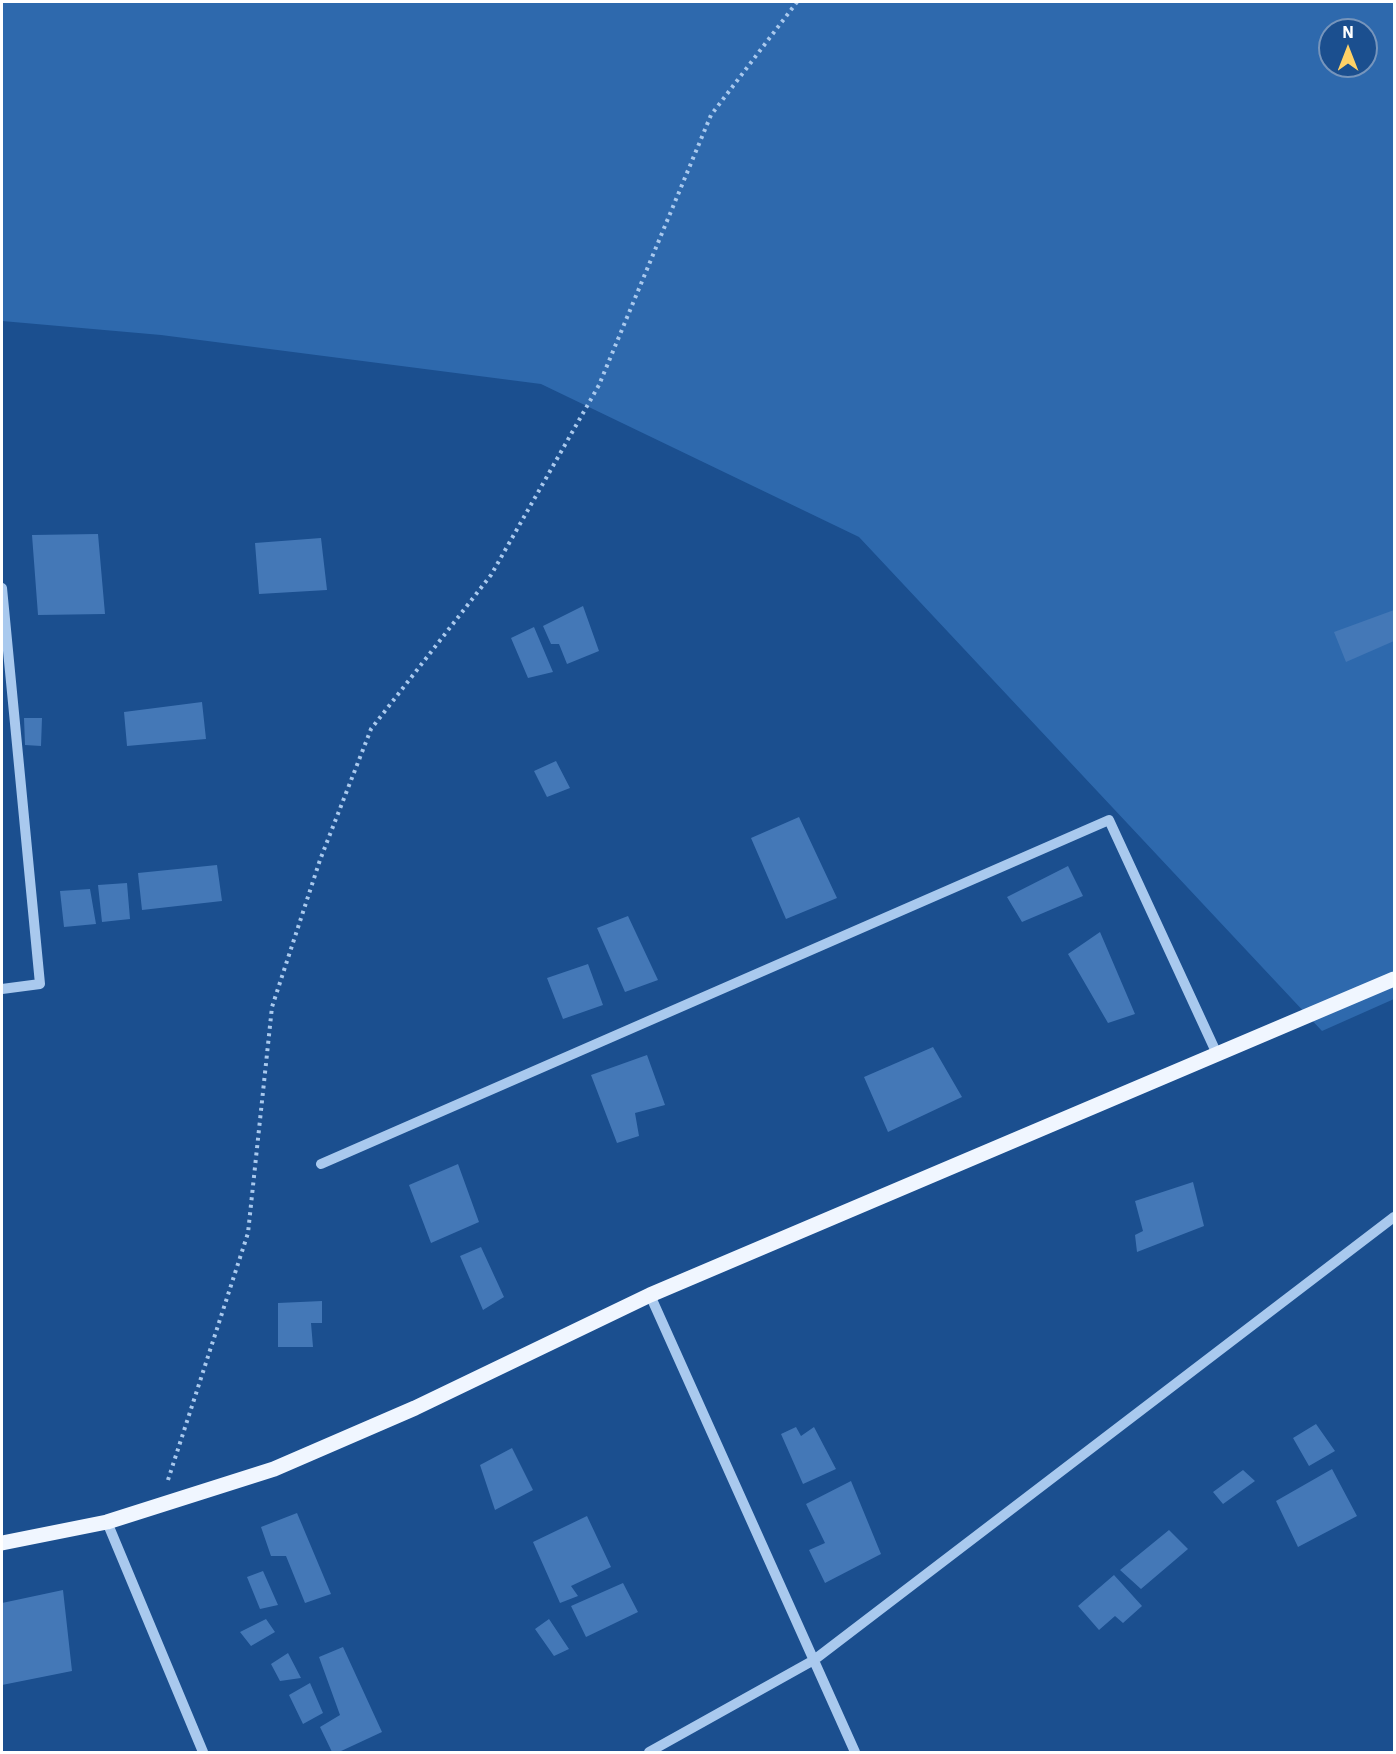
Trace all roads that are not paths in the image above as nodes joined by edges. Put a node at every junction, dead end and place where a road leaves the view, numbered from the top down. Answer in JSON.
{"nodes":[{"id":1,"x":2,"y":588,"type":"edge"},
{"id":2,"x":1395,"y":979,"type":"edge"},
{"id":3,"x":2,"y":989,"type":"edge"},
{"id":4,"x":1217,"y":1054,"type":"junction"},
{"id":5,"x":321,"y":1164,"type":"dead end"},
{"id":6,"x":1395,"y":1217,"type":"edge"},
{"id":7,"x":650,"y":1295,"type":"junction"},
{"id":8,"x":107,"y":1522,"type":"junction"},
{"id":9,"x":2,"y":1543,"type":"edge"},
{"id":10,"x":814,"y":1660,"type":"junction"},
{"id":11,"x":203,"y":1752,"type":"edge"},
{"id":12,"x":649,"y":1752,"type":"edge"},
{"id":13,"x":855,"y":1752,"type":"edge"}],
"edges":[{"from":1,"to":3,"type":"street"},
{"from":2,"to":4,"type":"main road"},
{"from":4,"to":5,"type":"street"},
{"from":4,"to":7,"type":"main road"},
{"from":6,"to":10,"type":"street"},
{"from":7,"to":8,"type":"main road"},
{"from":7,"to":10,"type":"street"},
{"from":8,"to":9,"type":"main road"},
{"from":8,"to":11,"type":"street"},
{"from":10,"to":12,"type":"street"},
{"from":10,"to":13,"type":"street"}]}
